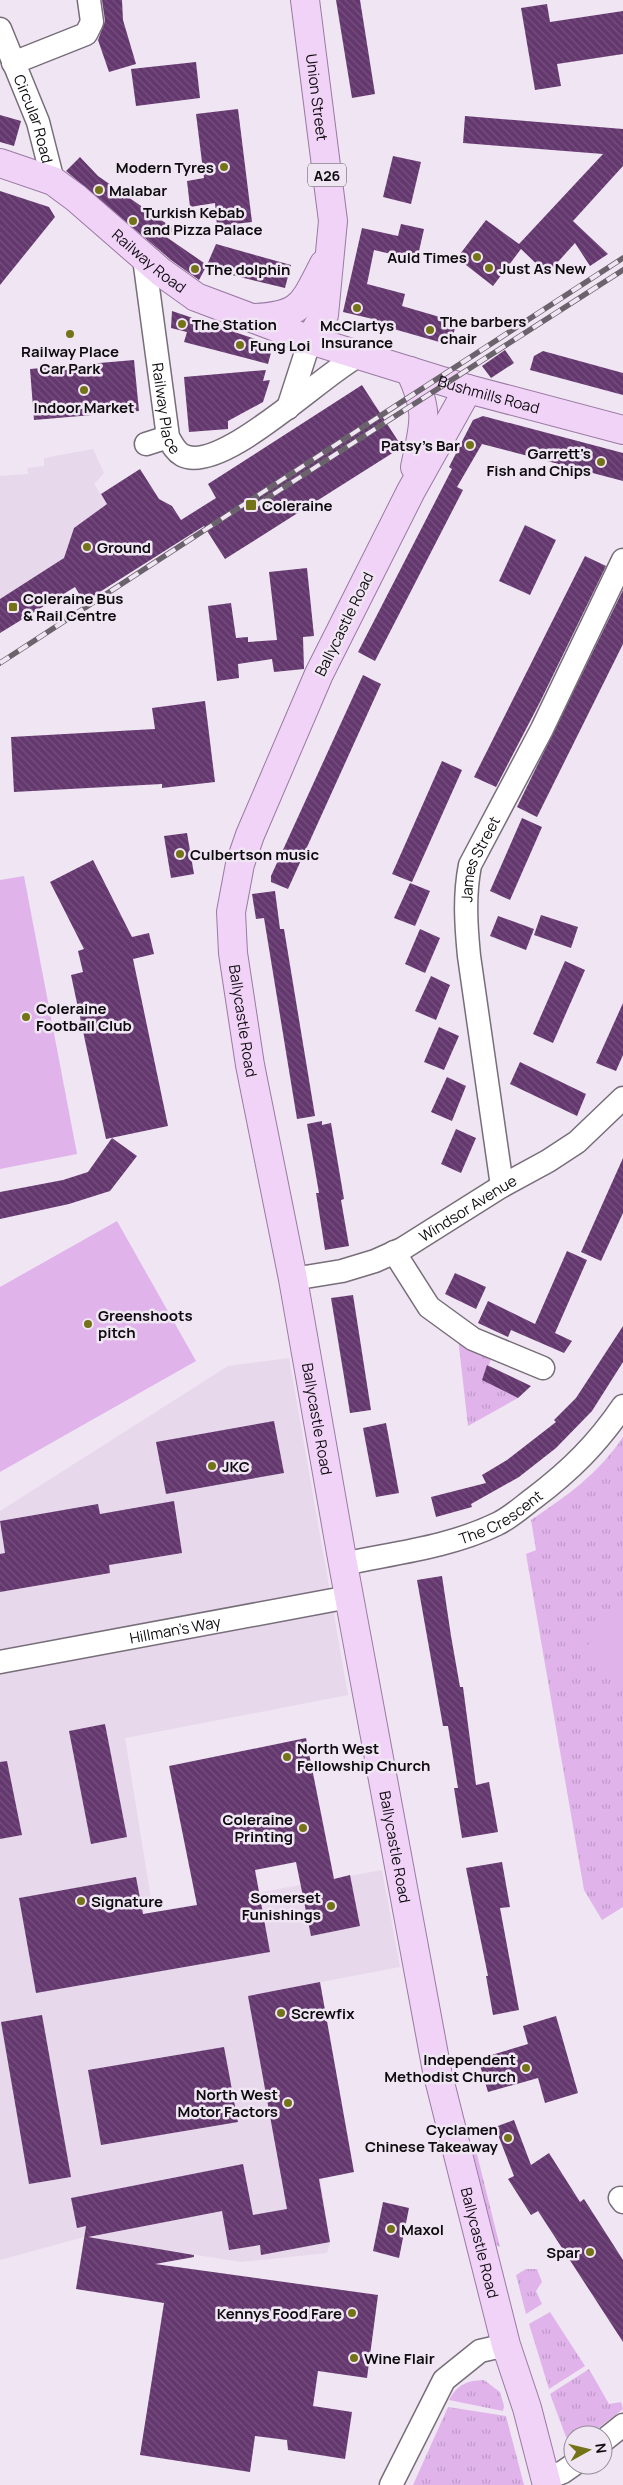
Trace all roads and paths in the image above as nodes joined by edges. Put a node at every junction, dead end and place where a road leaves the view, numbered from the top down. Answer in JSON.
{"nodes":[{"id":1,"x":89,"y":0,"type":"edge"},
{"id":2,"x":305,"y":0,"type":"edge"},
{"id":3,"x":0,"y":29,"type":"edge"},
{"id":4,"x":13,"y":63,"type":"junction"},
{"id":5,"x":0,"y":163,"type":"edge"},
{"id":6,"x":53,"y":181,"type":"junction"},
{"id":7,"x":332,"y":250,"type":"junction"},
{"id":8,"x":144,"y":258,"type":"junction"},
{"id":9,"x":324,"y":316,"type":"junction"},
{"id":10,"x":251,"y":318,"type":"junction"},
{"id":11,"x":310,"y":340,"type":"junction"},
{"id":12,"x":358,"y":354,"type":"junction"},
{"id":13,"x":410,"y":371,"type":"junction"},
{"id":14,"x":468,"y":389,"type":"junction"},
{"id":15,"x":288,"y":408,"type":"junction"},
{"id":16,"x":623,"y":430,"type":"edge"},
{"id":17,"x":168,"y":437,"type":"junction"},
{"id":18,"x":146,"y":444,"type":"dead end"},
{"id":19,"x":411,"y":491,"type":"junction"},
{"id":20,"x":623,"y":560,"type":"edge"},
{"id":21,"x":623,"y":1098,"type":"edge"},
{"id":22,"x":502,"y":1186,"type":"junction"},
{"id":23,"x":394,"y":1252,"type":"junction"},
{"id":24,"x":293,"y":1279,"type":"junction"},
{"id":25,"x":543,"y":1368,"type":"dead end"},
{"id":26,"x":623,"y":1406,"type":"edge"},
{"id":27,"x":343,"y":1564,"type":"junction"},
{"id":28,"x":349,"y":1597,"type":"junction"},
{"id":29,"x":0,"y":1662,"type":"edge"},
{"id":30,"x":506,"y":2345,"type":"junction"},
{"id":31,"x":623,"y":2425,"type":"edge"},
{"id":32,"x":613,"y":2433,"type":"edge"},
{"id":33,"x":563,"y":2472,"type":"edge"},
{"id":34,"x":546,"y":2482,"type":"edge"},
{"id":35,"x":392,"y":2485,"type":"edge"}],
"edges":[{"from":1,"to":4,"type":"street"},
{"from":2,"to":7,"type":"main road","name":"Union Street","number":"A26"},
{"from":3,"to":4,"type":"street","name":"Circular Road"},
{"from":4,"to":6,"type":"street","name":"Circular Road"},
{"from":5,"to":6,"type":"main road","name":"Railway Road","number":"A26"},
{"from":6,"to":8,"type":"main road","name":"Railway Road","number":"A26"},
{"from":7,"to":9,"type":"main road","name":"Union Street","number":"A26"},
{"from":7,"to":10,"type":"main road","number":"A26"},
{"from":8,"to":10,"type":"main road","name":"Railway Road","number":"A26"},
{"from":8,"to":17,"type":"street","name":"Railway Place"},
{"from":9,"to":11,"type":"main road","name":"Union Street","number":"A26"},
{"from":9,"to":12,"type":"main road","name":"Bushmills Road"},
{"from":10,"to":11,"type":"main road","name":"Railway Road","number":"A26"},
{"from":11,"to":12,"type":"main road","name":"Bushmills Road"},
{"from":11,"to":15,"type":"street"},
{"from":12,"to":13,"type":"main road","name":"Bushmills Road"},
{"from":12,"to":15,"type":"street","name":"Railway Place"},
{"from":13,"to":14,"type":"main road","name":"Bushmills Road"},
{"from":13,"to":19,"type":"main road"},
{"from":14,"to":16,"type":"main road","name":"Bushmills Road"},
{"from":14,"to":19,"type":"main road","name":"Ballycastle Road"},
{"from":15,"to":17,"type":"street","name":"Railway Place"},
{"from":17,"to":18,"type":"street"},
{"from":19,"to":24,"type":"main road","name":"Ballycastle Road"},
{"from":20,"to":22,"type":"street","name":"James Street"},
{"from":21,"to":22,"type":"street","name":"Windsor Avenue"},
{"from":22,"to":23,"type":"street","name":"Windsor Avenue"},
{"from":23,"to":24,"type":"street","name":"Windsor Avenue"},
{"from":23,"to":25,"type":"street"},
{"from":24,"to":27,"type":"main road","name":"Ballycastle Road"},
{"from":26,"to":27,"type":"street","name":"The Crescent"},
{"from":27,"to":28,"type":"main road","name":"Ballycastle Road"},
{"from":28,"to":29,"type":"street","name":"Hillman's Way"},
{"from":28,"to":30,"type":"main road","name":"Ballycastle Road"},
{"from":30,"to":34,"type":"main road","name":"Ballycastle Road"},
{"from":30,"to":35,"type":"street"},
{"from":31,"to":32,"type":"street"},
{"from":33,"to":34,"type":"street"}]}
